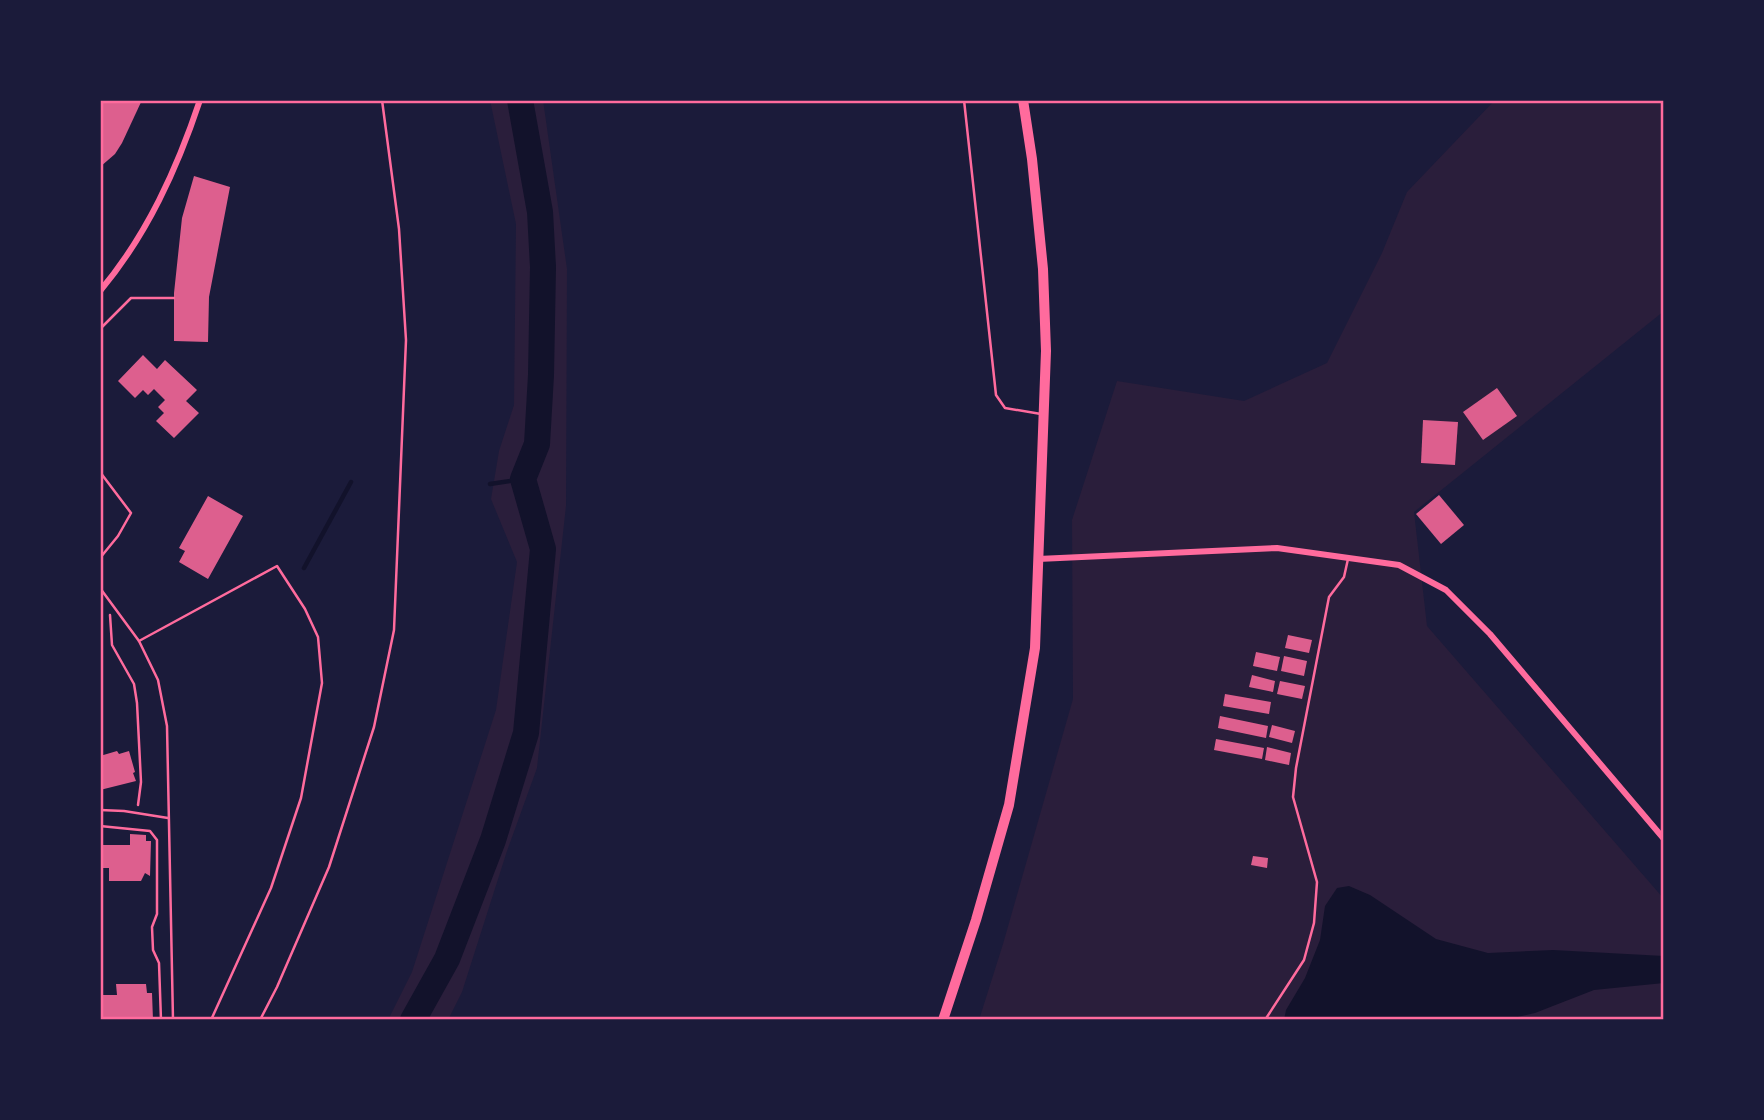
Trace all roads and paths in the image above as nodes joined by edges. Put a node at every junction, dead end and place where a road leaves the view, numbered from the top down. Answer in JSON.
{"nodes":[{"id":1,"x":200,"y":100,"type":"edge"},
{"id":2,"x":382,"y":100,"type":"edge"},
{"id":3,"x":964,"y":100,"type":"edge"},
{"id":4,"x":1023,"y":100,"type":"edge"},
{"id":5,"x":100,"y":291,"type":"edge"},
{"id":6,"x":174,"y":298,"type":"dead end"},
{"id":7,"x":100,"y":329,"type":"edge"},
{"id":8,"x":1043,"y":414,"type":"junction"},
{"id":9,"x":100,"y":472,"type":"edge"},
{"id":10,"x":1348,"y":556,"type":"junction"},
{"id":11,"x":100,"y":558,"type":"edge"},
{"id":12,"x":1038,"y":559,"type":"junction"},
{"id":13,"x":100,"y":587,"type":"edge"},
{"id":14,"x":114,"y":606,"type":"junction"},
{"id":15,"x":139,"y":641,"type":"junction"},
{"id":16,"x":100,"y":810,"type":"edge"},
{"id":17,"x":136,"y":813,"type":"junction"},
{"id":18,"x":168,"y":818,"type":"junction"},
{"id":19,"x":100,"y":826,"type":"edge"},
{"id":20,"x":137,"y":829,"type":"junction"},
{"id":21,"x":1664,"y":839,"type":"edge"},
{"id":22,"x":161,"y":1020,"type":"edge"},
{"id":23,"x":173,"y":1020,"type":"edge"},
{"id":24,"x":211,"y":1020,"type":"edge"},
{"id":25,"x":260,"y":1020,"type":"edge"},
{"id":26,"x":943,"y":1020,"type":"edge"},
{"id":27,"x":1265,"y":1020,"type":"edge"}],
"edges":[{"from":1,"to":5,"type":"street"},
{"from":2,"to":25,"type":"path"},
{"from":3,"to":8,"type":"lane"},
{"from":4,"to":8,"type":"highway"},
{"from":6,"to":7,"type":"path"},
{"from":8,"to":12,"type":"highway"},
{"from":9,"to":11,"type":"path"},
{"from":10,"to":12,"type":"street"},
{"from":10,"to":21,"type":"street"},
{"from":10,"to":27,"type":"lane"},
{"from":12,"to":26,"type":"highway"},
{"from":13,"to":14,"type":"lane"},
{"from":14,"to":15,"type":"lane"},
{"from":14,"to":17,"type":"path"},
{"from":15,"to":18,"type":"lane"},
{"from":15,"to":24,"type":"lane"},
{"from":16,"to":17,"type":"lane"},
{"from":17,"to":18,"type":"lane"},
{"from":17,"to":20,"type":"path"},
{"from":18,"to":23,"type":"lane"},
{"from":19,"to":20,"type":"path"},
{"from":20,"to":22,"type":"path"}]}
